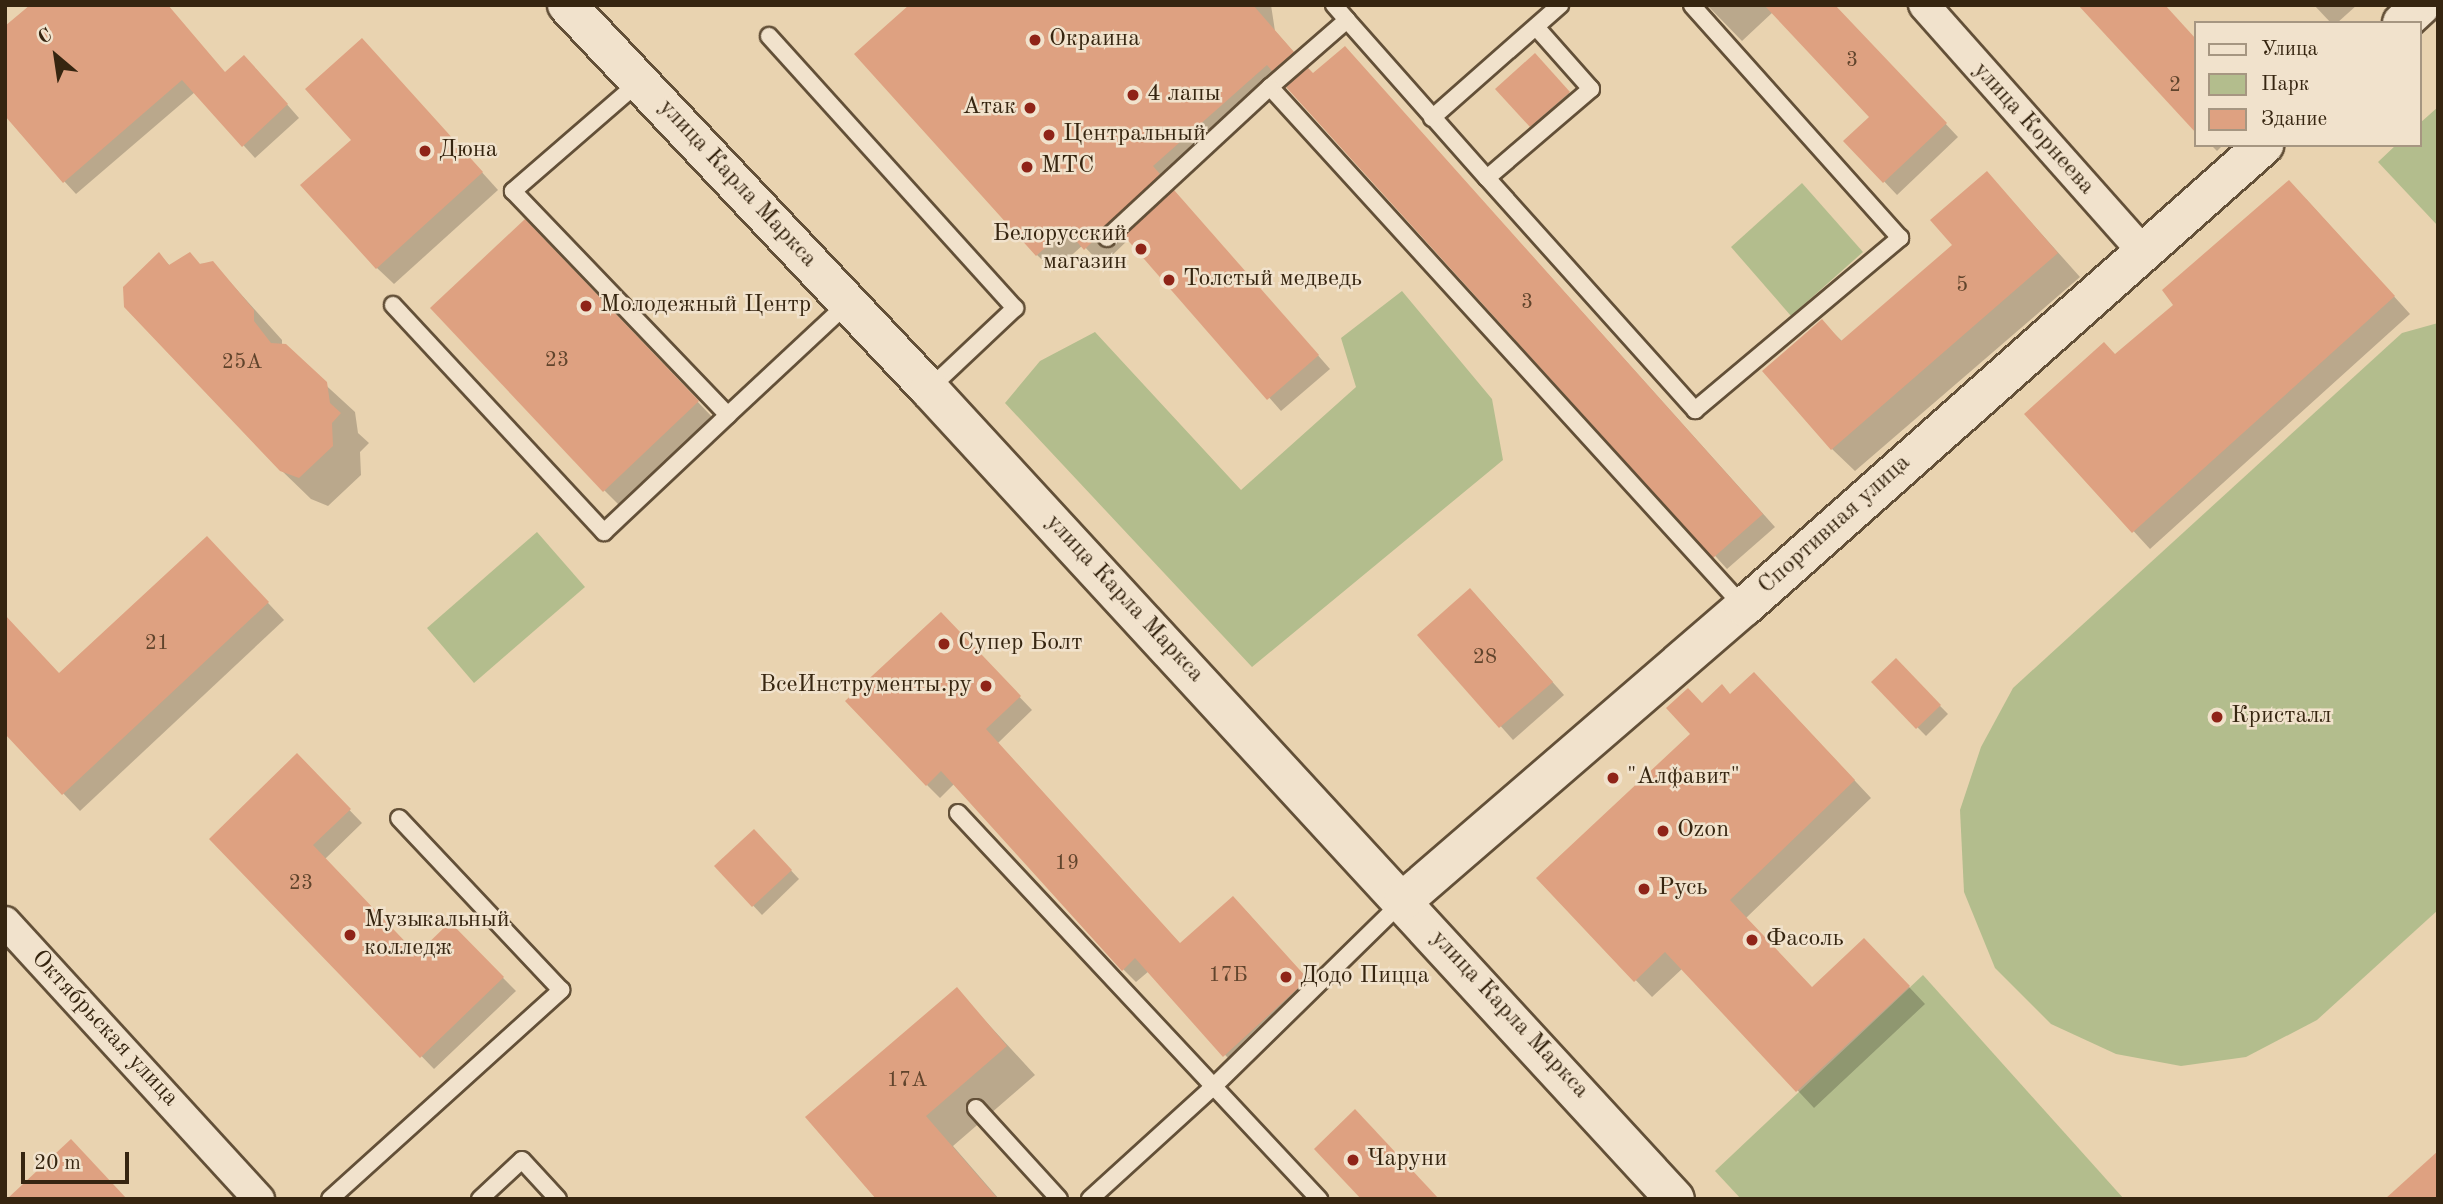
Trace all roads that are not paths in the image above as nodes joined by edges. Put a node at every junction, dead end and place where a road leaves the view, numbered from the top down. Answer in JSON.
{"nodes":[{"id":1,"x":567,"y":5,"type":"edge"},
{"id":2,"x":1334,"y":5,"type":"edge"},
{"id":3,"x":1560,"y":5,"type":"edge"},
{"id":4,"x":1692,"y":5,"type":"edge"},
{"id":5,"x":1924,"y":5,"type":"edge"},
{"id":6,"x":2421,"y":5,"type":"edge"},
{"id":7,"x":1347,"y":20,"type":"junction"},
{"id":8,"x":2404,"y":21,"type":"edge"},
{"id":9,"x":1536,"y":27,"type":"junction"},
{"id":10,"x":768,"y":36,"type":"dead end"},
{"id":11,"x":639,"y":82,"type":"junction"},
{"id":12,"x":1270,"y":87,"type":"junction"},
{"id":13,"x":1432,"y":118,"type":"junction"},
{"id":14,"x":2262,"y":147,"type":"edge"},
{"id":15,"x":1487,"y":178,"type":"junction"},
{"id":16,"x":1107,"y":238,"type":"dead end"},
{"id":17,"x":2143,"y":252,"type":"junction"},
{"id":18,"x":849,"y":302,"type":"junction"},
{"id":19,"x":393,"y":305,"type":"dead end"},
{"id":20,"x":929,"y":389,"type":"junction"},
{"id":21,"x":728,"y":415,"type":"junction"},
{"id":22,"x":1744,"y":607,"type":"junction"},
{"id":23,"x":958,"y":813,"type":"dead end"},
{"id":24,"x":399,"y":818,"type":"dead end"},
{"id":25,"x":1403,"y":901,"type":"junction"},
{"id":26,"x":10,"y":938,"type":"edge"},
{"id":27,"x":1214,"y":1086,"type":"junction"},
{"id":28,"x":976,"y":1108,"type":"dead end"},
{"id":29,"x":260,"y":1199,"type":"edge"},
{"id":30,"x":330,"y":1199,"type":"edge"},
{"id":31,"x":480,"y":1199,"type":"edge"},
{"id":32,"x":558,"y":1199,"type":"edge"},
{"id":33,"x":1059,"y":1199,"type":"edge"},
{"id":34,"x":1090,"y":1199,"type":"edge"},
{"id":35,"x":1319,"y":1199,"type":"edge"},
{"id":36,"x":1675,"y":1199,"type":"edge"}],
"edges":[{"from":1,"to":11,"type":"main road","name":"улица Карла Маркса"},
{"from":2,"to":7,"type":"lane"},
{"from":3,"to":9,"type":"lane"},
{"from":4,"to":15,"type":"lane"},
{"from":5,"to":17,"type":"street","name":"улица Корнеева"},
{"from":6,"to":8,"type":"main road"},
{"from":7,"to":12,"type":"lane"},
{"from":7,"to":13,"type":"lane"},
{"from":9,"to":13,"type":"lane"},
{"from":9,"to":15,"type":"lane"},
{"from":10,"to":20,"type":"lane"},
{"from":11,"to":18,"type":"main road","name":"улица Карла Маркса"},
{"from":11,"to":21,"type":"lane"},
{"from":12,"to":16,"type":"lane"},
{"from":12,"to":22,"type":"lane"},
{"from":13,"to":15,"type":"lane"},
{"from":14,"to":17,"type":"main road","name":"Спортивная улица"},
{"from":17,"to":22,"type":"main road","name":"Спортивная улица"},
{"from":18,"to":20,"type":"main road","name":"улица Карла Маркса"},
{"from":18,"to":21,"type":"lane"},
{"from":19,"to":21,"type":"lane"},
{"from":20,"to":25,"type":"main road","name":"улица Карла Маркса"},
{"from":22,"to":25,"type":"main road","name":"Спортивная улица"},
{"from":23,"to":27,"type":"lane"},
{"from":24,"to":30,"type":"lane"},
{"from":25,"to":27,"type":"lane"},
{"from":25,"to":36,"type":"main road","name":"улица Карла Маркса"},
{"from":26,"to":29,"type":"street","name":"Октябрьская улица"},
{"from":27,"to":34,"type":"lane"},
{"from":27,"to":35,"type":"lane"},
{"from":28,"to":33,"type":"lane"},
{"from":31,"to":32,"type":"lane"}]}
